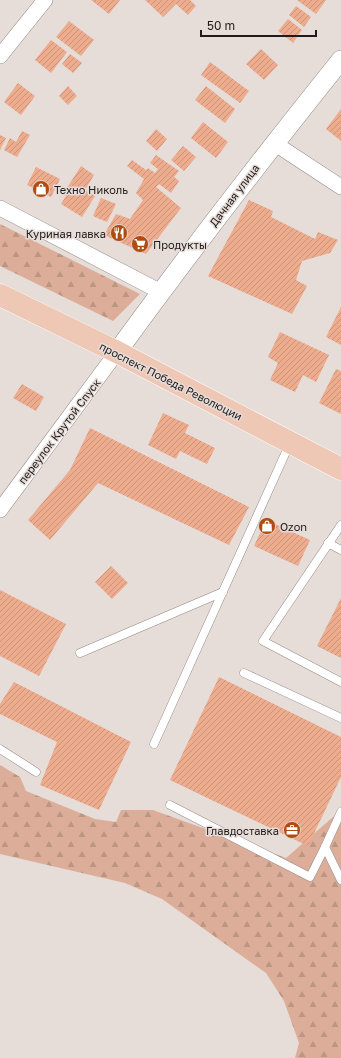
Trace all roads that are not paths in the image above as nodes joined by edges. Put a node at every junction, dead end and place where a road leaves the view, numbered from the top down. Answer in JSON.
{"nodes":[{"id":1,"x":45,"y":0,"type":"edge"},
{"id":2,"x":0,"y":56,"type":"edge"},
{"id":3,"x":341,"y":60,"type":"edge"},
{"id":4,"x":274,"y":143,"type":"junction"},
{"id":5,"x":341,"y":187,"type":"edge"},
{"id":6,"x":0,"y":208,"type":"edge"},
{"id":7,"x":161,"y":292,"type":"junction"},
{"id":8,"x":0,"y":295,"type":"edge"},
{"id":9,"x":117,"y":352,"type":"junction"},
{"id":10,"x":290,"y":443,"type":"junction"},
{"id":11,"x":341,"y":469,"type":"edge"},
{"id":12,"x":0,"y":510,"type":"edge"},
{"id":13,"x":341,"y":525,"type":"edge"},
{"id":14,"x":328,"y":543,"type":"junction"},
{"id":15,"x":341,"y":550,"type":"edge"},
{"id":16,"x":223,"y":592,"type":"junction"},
{"id":17,"x":80,"y":653,"type":"dead end"},
{"id":18,"x":244,"y":673,"type":"dead end"},
{"id":19,"x":341,"y":682,"type":"edge"},
{"id":20,"x":341,"y":718,"type":"edge"},
{"id":21,"x":154,"y":744,"type":"dead end"},
{"id":22,"x":0,"y":749,"type":"edge"},
{"id":23,"x":36,"y":772,"type":"dead end"},
{"id":24,"x":170,"y":805,"type":"dead end"},
{"id":25,"x":341,"y":812,"type":"edge"},
{"id":26,"x":326,"y":847,"type":"junction"},
{"id":27,"x":341,"y":880,"type":"edge"}],
"edges":[{"from":1,"to":2,"type":"street"},
{"from":3,"to":4,"type":"street","name":"Дачная улица"},
{"from":4,"to":5,"type":"street"},
{"from":4,"to":7,"type":"street","name":"Дачная улица"},
{"from":6,"to":7,"type":"street"},
{"from":7,"to":9,"type":"street","name":"Дачная улица"},
{"from":8,"to":9,"type":"main road","name":"проспект Победа Революции"},
{"from":9,"to":10,"type":"main road","name":"проспект Победа Революции"},
{"from":9,"to":12,"type":"street","name":"переулок Крутой Спуск"},
{"from":10,"to":11,"type":"main road","name":"проспект Победа Революции"},
{"from":10,"to":16,"type":"lane"},
{"from":13,"to":14,"type":"lane"},
{"from":14,"to":15,"type":"lane"},
{"from":14,"to":19,"type":"lane"},
{"from":16,"to":17,"type":"lane"},
{"from":16,"to":21,"type":"lane"},
{"from":18,"to":20,"type":"lane"},
{"from":22,"to":23,"type":"lane"},
{"from":24,"to":26,"type":"lane"},
{"from":25,"to":26,"type":"lane"},
{"from":26,"to":27,"type":"lane"}]}
